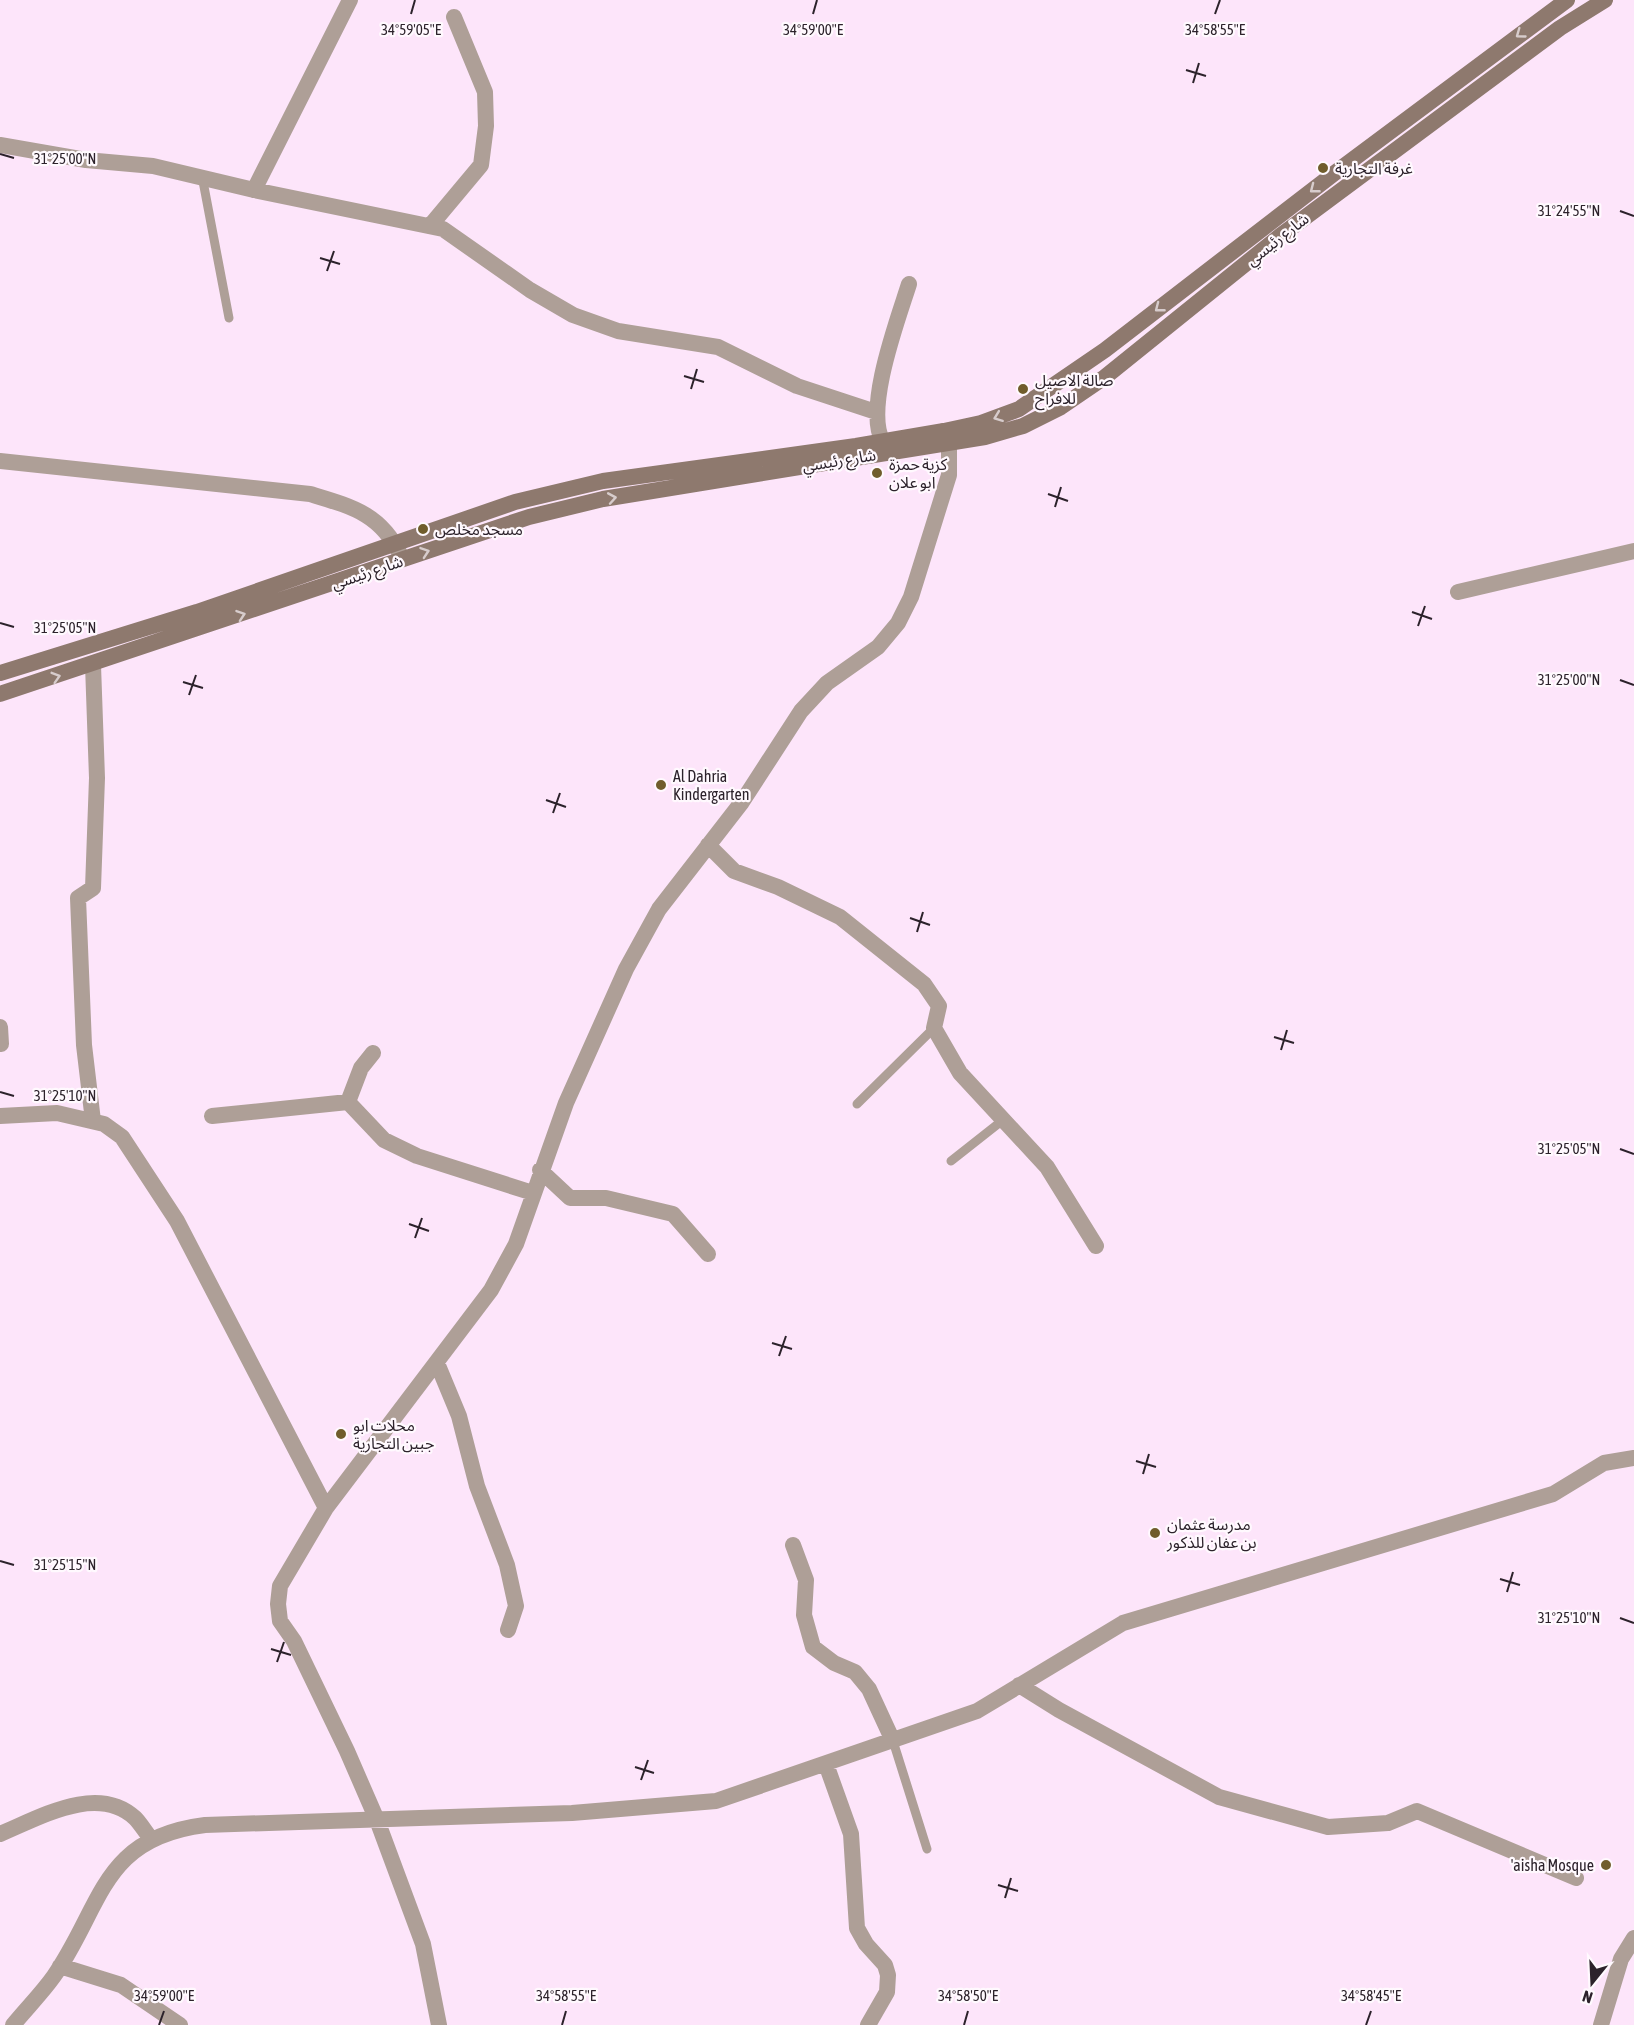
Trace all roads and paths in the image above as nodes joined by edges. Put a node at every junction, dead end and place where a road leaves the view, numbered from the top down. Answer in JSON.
{"nodes":[{"id":1,"x":350,"y":0,"type":"edge"},
{"id":2,"x":1568,"y":0,"type":"edge"},
{"id":3,"x":1605,"y":0,"type":"edge"},
{"id":4,"x":454,"y":17,"type":"dead end"},
{"id":5,"x":0,"y":145,"type":"edge"},
{"id":6,"x":202,"y":176,"type":"junction"},
{"id":7,"x":254,"y":190,"type":"junction"},
{"id":8,"x":430,"y":226,"type":"junction"},
{"id":9,"x":909,"y":284,"type":"dead end"},
{"id":10,"x":229,"y":318,"type":"dead end"},
{"id":11,"x":876,"y":412,"type":"junction"},
{"id":12,"x":946,"y":437,"type":"junction"},
{"id":13,"x":889,"y":447,"type":"junction"},
{"id":14,"x":0,"y":461,"type":"edge"},
{"id":15,"x":394,"y":542,"type":"junction"},
{"id":16,"x":1634,"y":551,"type":"edge"},
{"id":17,"x":403,"y":560,"type":"junction"},
{"id":18,"x":1458,"y":592,"type":"dead end"},
{"id":19,"x":93,"y":665,"type":"junction"},
{"id":20,"x":0,"y":672,"type":"edge"},
{"id":21,"x":0,"y":694,"type":"edge"},
{"id":22,"x":708,"y":845,"type":"junction"},
{"id":23,"x":934,"y":1028,"type":"junction"},
{"id":24,"x":374,"y":1053,"type":"dead end"},
{"id":25,"x":348,"y":1102,"type":"junction"},
{"id":26,"x":857,"y":1104,"type":"dead end"},
{"id":27,"x":0,"y":1116,"type":"edge"},
{"id":28,"x":212,"y":1116,"type":"dead end"},
{"id":29,"x":1003,"y":1120,"type":"junction"},
{"id":30,"x":93,"y":1121,"type":"junction"},
{"id":31,"x":951,"y":1161,"type":"dead end"},
{"id":32,"x":540,"y":1170,"type":"junction"},
{"id":33,"x":533,"y":1193,"type":"junction"},
{"id":34,"x":1096,"y":1245,"type":"dead end"},
{"id":35,"x":708,"y":1254,"type":"dead end"},
{"id":36,"x":437,"y":1363,"type":"junction"},
{"id":37,"x":1634,"y":1458,"type":"edge"},
{"id":38,"x":326,"y":1508,"type":"junction"},
{"id":39,"x":793,"y":1545,"type":"dead end"},
{"id":40,"x":508,"y":1630,"type":"dead end"},
{"id":41,"x":1019,"y":1685,"type":"junction"},
{"id":42,"x":893,"y":1741,"type":"junction"},
{"id":43,"x":826,"y":1764,"type":"junction"},
{"id":44,"x":377,"y":1820,"type":"junction"},
{"id":45,"x":0,"y":1834,"type":"edge"},
{"id":46,"x":152,"y":1840,"type":"junction"},
{"id":47,"x":927,"y":1848,"type":"dead end"},
{"id":48,"x":1576,"y":1878,"type":"dead end"},
{"id":49,"x":1634,"y":1938,"type":"edge"},
{"id":50,"x":60,"y":1966,"type":"junction"},
{"id":51,"x":12,"y":2025,"type":"edge"},
{"id":52,"x":180,"y":2025,"type":"edge"},
{"id":53,"x":439,"y":2025,"type":"edge"},
{"id":54,"x":868,"y":2025,"type":"edge"},
{"id":55,"x":1602,"y":2025,"type":"edge"}],
"edges":[{"from":1,"to":7,"type":"street"},
{"from":2,"to":12,"type":"main road","name":"شارع رئيسي","one_way":true},
{"from":3,"to":12,"type":"main road","name":"شارع رئيسي"},
{"from":4,"to":8,"type":"street"},
{"from":5,"to":6,"type":"street"},
{"from":6,"to":7,"type":"street"},
{"from":6,"to":10,"type":"lane"},
{"from":7,"to":8,"type":"street"},
{"from":8,"to":11,"type":"street"},
{"from":9,"to":11,"type":"street"},
{"from":11,"to":13,"type":"street"},
{"from":12,"to":13,"type":"main road","name":"شارع رئيسي"},
{"from":12,"to":22,"type":"street"},
{"from":13,"to":15,"type":"main road","name":"شارع رئيسي"},
{"from":17,"to":13,"type":"main road","name":"شارع رئيسي","one_way":true},
{"from":14,"to":15,"type":"street"},
{"from":15,"to":17,"type":"street"},
{"from":15,"to":20,"type":"main road","name":"شارع رئيسي"},
{"from":16,"to":18,"type":"street"},
{"from":19,"to":17,"type":"main road","name":"شارع رئيسي","one_way":true},
{"from":21,"to":19,"type":"main road","name":"شارع رئيسي","one_way":true},
{"from":19,"to":30,"type":"street"},
{"from":22,"to":23,"type":"street"},
{"from":22,"to":32,"type":"street"},
{"from":23,"to":26,"type":"lane"},
{"from":23,"to":29,"type":"street"},
{"from":24,"to":25,"type":"street"},
{"from":25,"to":28,"type":"street"},
{"from":25,"to":33,"type":"street"},
{"from":27,"to":30,"type":"street"},
{"from":29,"to":31,"type":"lane"},
{"from":29,"to":34,"type":"street"},
{"from":30,"to":38,"type":"street"},
{"from":32,"to":33,"type":"street"},
{"from":32,"to":35,"type":"street"},
{"from":33,"to":36,"type":"street"},
{"from":36,"to":38,"type":"street"},
{"from":36,"to":40,"type":"street"},
{"from":37,"to":41,"type":"street"},
{"from":38,"to":44,"type":"street"},
{"from":39,"to":42,"type":"street"},
{"from":41,"to":42,"type":"street"},
{"from":41,"to":48,"type":"street"},
{"from":42,"to":43,"type":"street"},
{"from":42,"to":47,"type":"lane"},
{"from":43,"to":44,"type":"street"},
{"from":43,"to":54,"type":"street"},
{"from":44,"to":46,"type":"street"},
{"from":44,"to":53,"type":"street"},
{"from":45,"to":46,"type":"street"},
{"from":46,"to":50,"type":"street"},
{"from":49,"to":55,"type":"street"},
{"from":50,"to":51,"type":"street"},
{"from":50,"to":52,"type":"street"}]}
